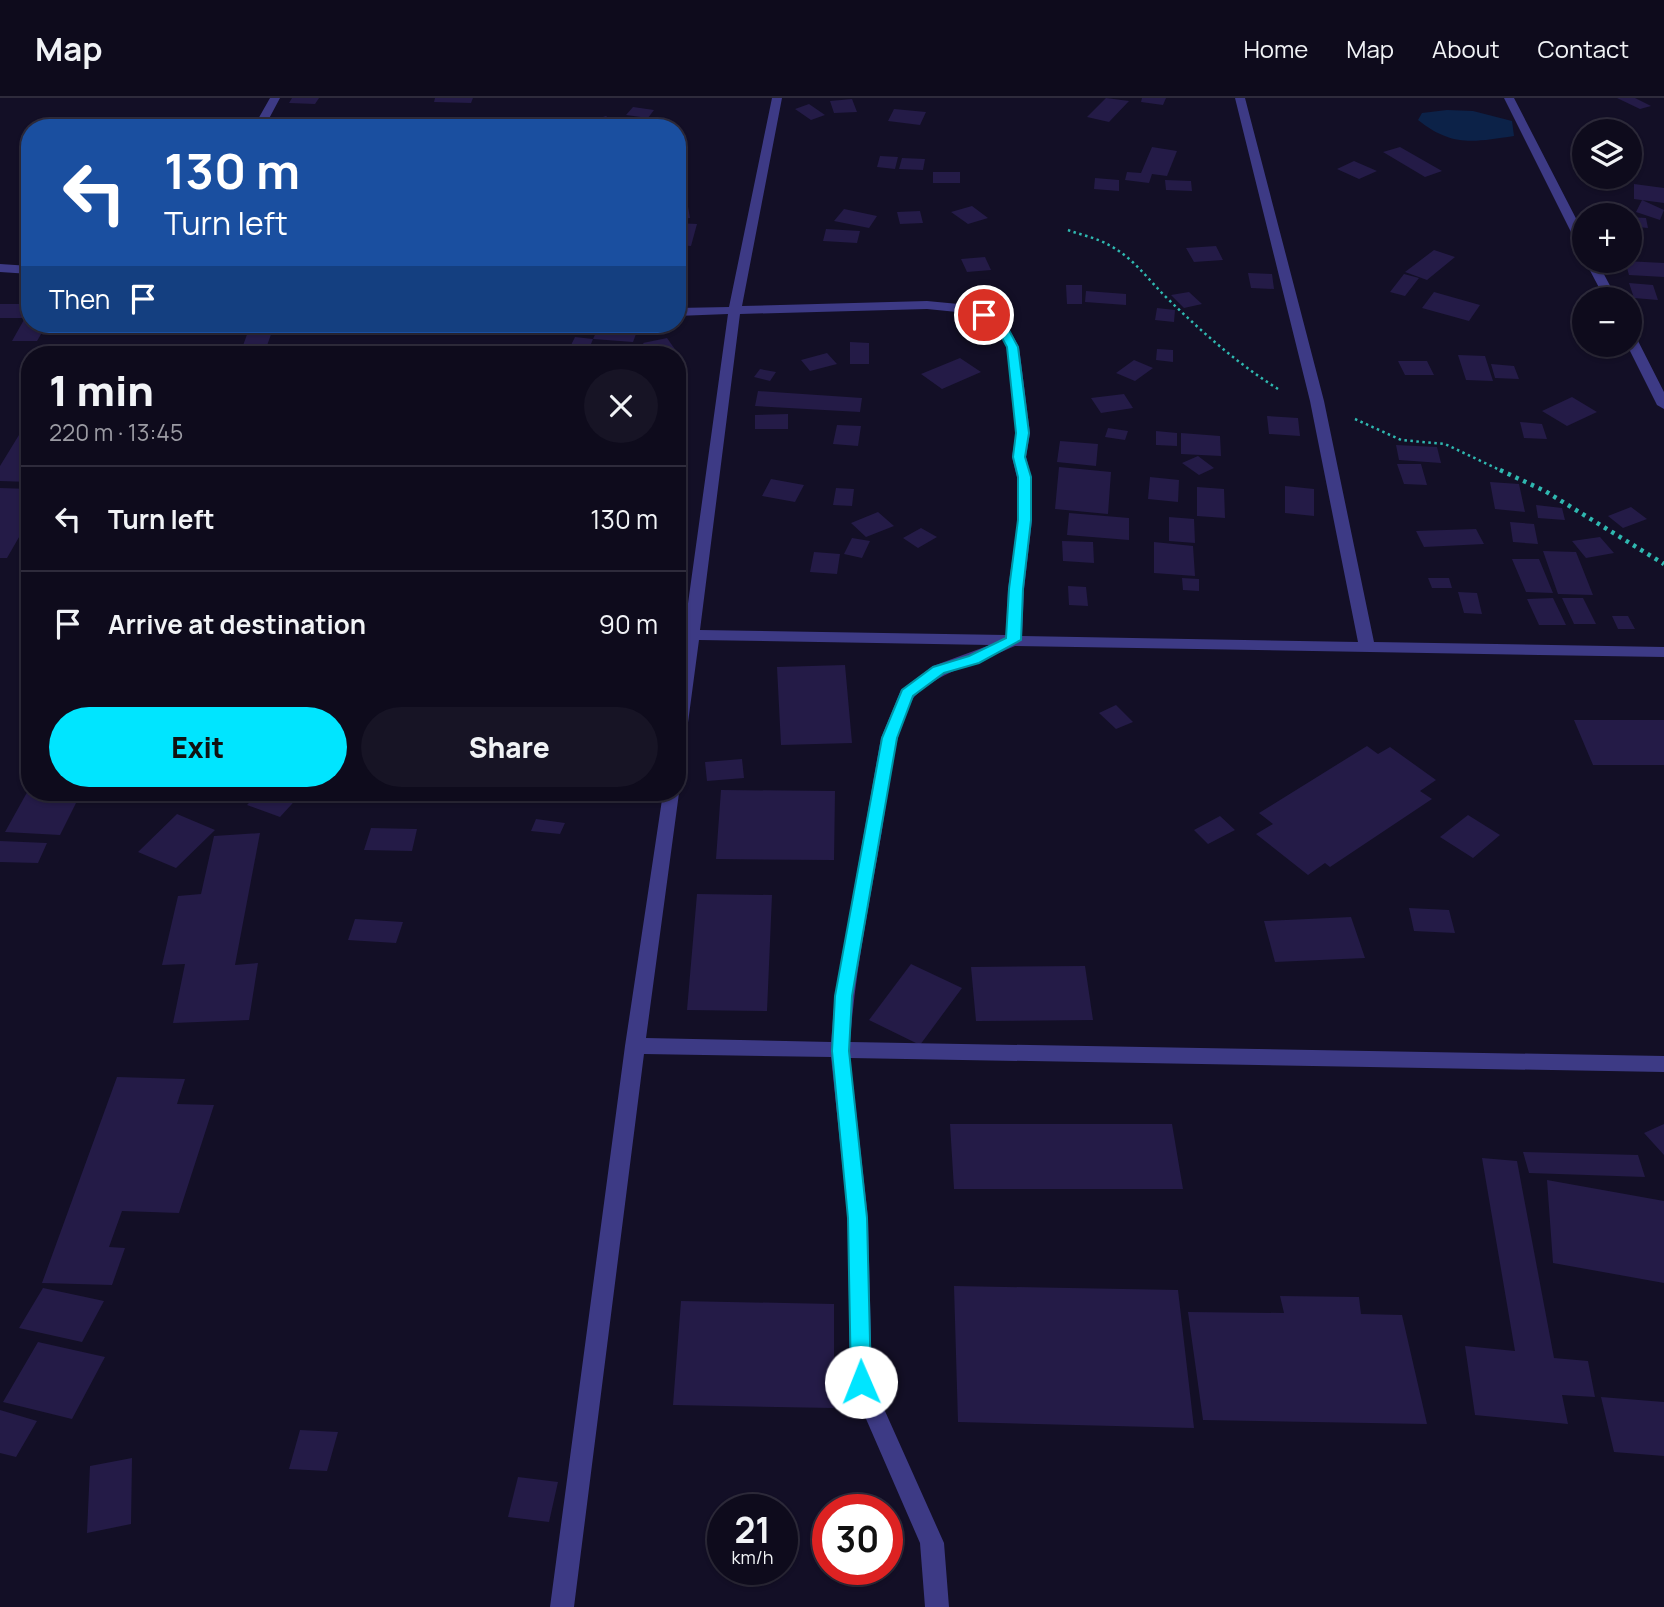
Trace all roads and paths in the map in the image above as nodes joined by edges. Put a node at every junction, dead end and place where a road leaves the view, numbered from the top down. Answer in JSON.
{"nodes":[{"id":1,"x":275,"y":98,"type":"edge"},
{"id":2,"x":777,"y":98,"type":"edge"},
{"id":3,"x":1240,"y":98,"type":"edge"},
{"id":4,"x":1509,"y":98,"type":"edge"},
{"id":5,"x":263,"y":119,"type":"edge"},
{"id":6,"x":1572,"y":222,"type":"edge"},
{"id":7,"x":1068,"y":230,"type":"dead end"},
{"id":8,"x":0,"y":268,"type":"edge"},
{"id":9,"x":21,"y":269,"type":"edge"},
{"id":10,"x":686,"y":312,"type":"edge"},
{"id":11,"x":734,"y":313,"type":"junction"},
{"id":12,"x":1640,"y":357,"type":"edge"},
{"id":13,"x":1317,"y":401,"type":"junction"},
{"id":14,"x":1664,"y":405,"type":"edge"},
{"id":15,"x":1664,"y":564,"type":"edge"},
{"id":16,"x":693,"y":635,"type":"junction"},
{"id":17,"x":1013,"y":640,"type":"junction"},
{"id":18,"x":1367,"y":647,"type":"junction"},
{"id":19,"x":1664,"y":652,"type":"edge"},
{"id":20,"x":686,"y":683,"type":"edge"},
{"id":21,"x":669,"y":801,"type":"edge"},
{"id":22,"x":635,"y":1046,"type":"junction"},
{"id":23,"x":840,"y":1051,"type":"junction"},
{"id":24,"x":1664,"y":1064,"type":"edge"},
{"id":25,"x":562,"y":1607,"type":"edge"},
{"id":26,"x":937,"y":1607,"type":"edge"}],
"edges":[{"from":1,"to":5,"type":"street"},
{"from":2,"to":11,"type":"street"},
{"from":3,"to":13,"type":"street"},
{"from":4,"to":6,"type":"street"},
{"from":7,"to":13,"type":"path"},
{"from":8,"to":9,"type":"street"},
{"from":10,"to":11,"type":"street"},
{"from":11,"to":16,"type":"street"},
{"from":11,"to":17,"type":"street"},
{"from":12,"to":14,"type":"street"},
{"from":13,"to":15,"type":"path"},
{"from":13,"to":18,"type":"street"},
{"from":16,"to":17,"type":"street"},
{"from":16,"to":20,"type":"street"},
{"from":17,"to":18,"type":"street"},
{"from":17,"to":23,"type":"street"},
{"from":18,"to":19,"type":"street"},
{"from":21,"to":22,"type":"street"},
{"from":22,"to":23,"type":"street"},
{"from":22,"to":25,"type":"street"},
{"from":23,"to":24,"type":"street"},
{"from":23,"to":26,"type":"street"}]}
